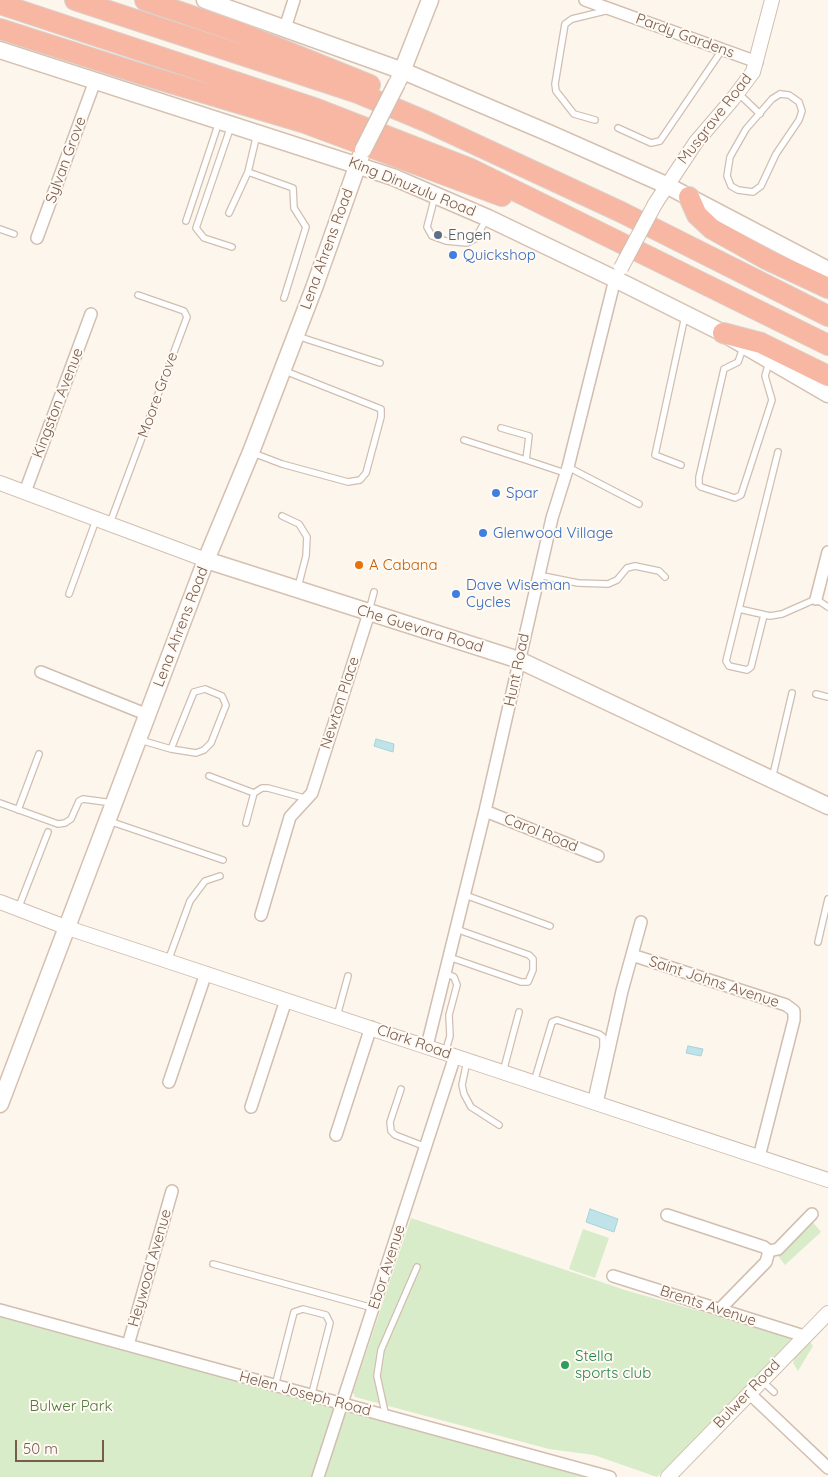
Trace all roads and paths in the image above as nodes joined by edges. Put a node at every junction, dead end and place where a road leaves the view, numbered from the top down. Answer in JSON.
{"nodes":[{"id":1,"x":75,"y":0,"type":"edge"},
{"id":2,"x":145,"y":0,"type":"edge"},
{"id":3,"x":205,"y":0,"type":"edge"},
{"id":4,"x":294,"y":0,"type":"edge"},
{"id":5,"x":430,"y":0,"type":"edge"},
{"id":6,"x":585,"y":0,"type":"edge"},
{"id":7,"x":772,"y":0,"type":"edge"},
{"id":8,"x":0,"y":4,"type":"edge"},
{"id":9,"x":612,"y":10,"type":"junction"},
{"id":10,"x":285,"y":28,"type":"junction"},
{"id":11,"x":0,"y":29,"type":"edge"},
{"id":12,"x":0,"y":50,"type":"edge"},
{"id":13,"x":722,"y":50,"type":"junction"},
{"id":14,"x":757,"y":62,"type":"junction"},
{"id":15,"x":400,"y":77,"type":"junction"},
{"id":16,"x":95,"y":81,"type":"junction"},
{"id":17,"x":738,"y":93,"type":"junction"},
{"id":18,"x":760,"y":114,"type":"junction"},
{"id":19,"x":595,"y":120,"type":"dead end"},
{"id":20,"x":226,"y":122,"type":"junction"},
{"id":21,"x":618,"y":128,"type":"dead end"},
{"id":22,"x":258,"y":132,"type":"junction"},
{"id":23,"x":360,"y":157,"type":"junction"},
{"id":24,"x":520,"y":164,"type":"junction"},
{"id":25,"x":248,"y":172,"type":"junction"},
{"id":26,"x":666,"y":185,"type":"junction"},
{"id":27,"x":435,"y":195,"type":"junction"},
{"id":28,"x":689,"y":197,"type":"junction"},
{"id":29,"x":538,"y":203,"type":"junction"},
{"id":30,"x":229,"y":213,"type":"dead end"},
{"id":31,"x":488,"y":218,"type":"junction"},
{"id":32,"x":186,"y":221,"type":"dead end"},
{"id":33,"x":0,"y":228,"type":"edge"},
{"id":34,"x":14,"y":234,"type":"dead end"},
{"id":35,"x":37,"y":238,"type":"dead end"},
{"id":36,"x":232,"y":247,"type":"dead end"},
{"id":37,"x":828,"y":270,"type":"edge"},
{"id":38,"x":618,"y":273,"type":"junction"},
{"id":39,"x":828,"y":288,"type":"edge"},
{"id":40,"x":138,"y":295,"type":"dead end"},
{"id":41,"x":284,"y":298,"type":"dead end"},
{"id":42,"x":92,"y":314,"type":"dead end"},
{"id":43,"x":685,"y":314,"type":"junction"},
{"id":44,"x":828,"y":316,"type":"edge"},
{"id":45,"x":722,"y":333,"type":"junction"},
{"id":46,"x":295,"y":336,"type":"junction"},
{"id":47,"x":828,"y":345,"type":"edge"},
{"id":48,"x":744,"y":346,"type":"junction"},
{"id":49,"x":769,"y":360,"type":"junction"},
{"id":50,"x":380,"y":363,"type":"dead end"},
{"id":51,"x":282,"y":369,"type":"junction"},
{"id":52,"x":828,"y":376,"type":"edge"},
{"id":53,"x":828,"y":394,"type":"edge"},
{"id":54,"x":501,"y":428,"type":"dead end"},
{"id":55,"x":464,"y":440,"type":"dead end"},
{"id":56,"x":251,"y":452,"type":"junction"},
{"id":57,"x":778,"y":452,"type":"dead end"},
{"id":58,"x":526,"y":460,"type":"junction"},
{"id":59,"x":681,"y":465,"type":"dead end"},
{"id":60,"x":566,"y":470,"type":"junction"},
{"id":61,"x":0,"y":483,"type":"edge"},
{"id":62,"x":25,"y":492,"type":"junction"},
{"id":63,"x":639,"y":504,"type":"dead end"},
{"id":64,"x":282,"y":516,"type":"dead end"},
{"id":65,"x":96,"y":520,"type":"junction"},
{"id":66,"x":109,"y":525,"type":"junction"},
{"id":67,"x":828,"y":552,"type":"edge"},
{"id":68,"x":206,"y":560,"type":"junction"},
{"id":69,"x":538,"y":575,"type":"junction"},
{"id":70,"x":665,"y":576,"type":"dead end"},
{"id":71,"x":297,"y":590,"type":"junction"},
{"id":72,"x":374,"y":592,"type":"dead end"},
{"id":73,"x":69,"y":594,"type":"dead end"},
{"id":74,"x":816,"y":599,"type":"junction"},
{"id":75,"x":828,"y":607,"type":"edge"},
{"id":76,"x":739,"y":609,"type":"junction"},
{"id":77,"x":369,"y":613,"type":"junction"},
{"id":78,"x":764,"y":615,"type":"junction"},
{"id":79,"x":519,"y":660,"type":"junction"},
{"id":80,"x":41,"y":672,"type":"dead end"},
{"id":81,"x":792,"y":693,"type":"dead end"},
{"id":82,"x":816,"y":694,"type":"dead end"},
{"id":83,"x":828,"y":697,"type":"edge"},
{"id":84,"x":148,"y":715,"type":"junction"},
{"id":85,"x":138,"y":740,"type":"junction"},
{"id":86,"x":171,"y":749,"type":"junction"},
{"id":87,"x":39,"y":754,"type":"dead end"},
{"id":88,"x":209,"y":776,"type":"dead end"},
{"id":89,"x":771,"y":780,"type":"junction"},
{"id":90,"x":254,"y":793,"type":"junction"},
{"id":91,"x":310,"y":796,"type":"junction"},
{"id":92,"x":0,"y":803,"type":"edge"},
{"id":93,"x":114,"y":803,"type":"junction"},
{"id":94,"x":828,"y":806,"type":"edge"},
{"id":95,"x":18,"y":810,"type":"junction"},
{"id":96,"x":485,"y":811,"type":"junction"},
{"id":97,"x":107,"y":821,"type":"junction"},
{"id":98,"x":246,"y":823,"type":"dead end"},
{"id":99,"x":48,"y":832,"type":"dead end"},
{"id":100,"x":598,"y":856,"type":"dead end"},
{"id":101,"x":223,"y":860,"type":"dead end"},
{"id":102,"x":220,"y":876,"type":"dead end"},
{"id":103,"x":465,"y":895,"type":"junction"},
{"id":104,"x":828,"y":899,"type":"edge"},
{"id":105,"x":0,"y":902,"type":"edge"},
{"id":106,"x":18,"y":909,"type":"junction"},
{"id":107,"x":261,"y":915,"type":"dead end"},
{"id":108,"x":641,"y":922,"type":"dead end"},
{"id":109,"x":550,"y":926,"type":"dead end"},
{"id":110,"x":68,"y":928,"type":"junction"},
{"id":111,"x":456,"y":929,"type":"junction"},
{"id":112,"x":818,"y":942,"type":"dead end"},
{"id":113,"x":632,"y":955,"type":"junction"},
{"id":114,"x":449,"y":957,"type":"junction"},
{"id":115,"x":168,"y":960,"type":"junction"},
{"id":116,"x":206,"y":973,"type":"junction"},
{"id":117,"x":445,"y":973,"type":"junction"},
{"id":118,"x":348,"y":976,"type":"dead end"},
{"id":119,"x":286,"y":1000,"type":"junction"},
{"id":120,"x":519,"y":1012,"type":"dead end"},
{"id":121,"x":337,"y":1016,"type":"junction"},
{"id":122,"x":371,"y":1027,"type":"junction"},
{"id":123,"x":427,"y":1046,"type":"junction"},
{"id":124,"x":456,"y":1057,"type":"junction"},
{"id":125,"x":503,"y":1072,"type":"junction"},
{"id":126,"x":169,"y":1082,"type":"dead end"},
{"id":127,"x":534,"y":1082,"type":"junction"},
{"id":128,"x":401,"y":1089,"type":"dead end"},
{"id":129,"x":594,"y":1102,"type":"junction"},
{"id":130,"x":0,"y":1104,"type":"edge"},
{"id":131,"x":251,"y":1107,"type":"dead end"},
{"id":132,"x":499,"y":1125,"type":"dead end"},
{"id":133,"x":336,"y":1135,"type":"dead end"},
{"id":134,"x":426,"y":1147,"type":"junction"},
{"id":135,"x":759,"y":1157,"type":"junction"},
{"id":136,"x":828,"y":1180,"type":"edge"},
{"id":137,"x":172,"y":1192,"type":"dead end"},
{"id":138,"x":812,"y":1214,"type":"dead end"},
{"id":139,"x":667,"y":1215,"type":"dead end"},
{"id":140,"x":769,"y":1251,"type":"junction"},
{"id":141,"x":213,"y":1264,"type":"dead end"},
{"id":142,"x":417,"y":1268,"type":"dead end"},
{"id":143,"x":613,"y":1276,"type":"dead end"},
{"id":144,"x":373,"y":1308,"type":"junction"},
{"id":145,"x":720,"y":1309,"type":"junction"},
{"id":146,"x":0,"y":1310,"type":"edge"},
{"id":147,"x":828,"y":1313,"type":"edge"},
{"id":148,"x":804,"y":1336,"type":"junction"},
{"id":149,"x":128,"y":1345,"type":"junction"},
{"id":150,"x":761,"y":1380,"type":"junction"},
{"id":151,"x":275,"y":1386,"type":"junction"},
{"id":152,"x":749,"y":1392,"type":"junction"},
{"id":153,"x":774,"y":1392,"type":"dead end"},
{"id":154,"x":312,"y":1396,"type":"junction"},
{"id":155,"x":342,"y":1405,"type":"junction"},
{"id":156,"x":386,"y":1417,"type":"junction"},
{"id":157,"x":828,"y":1468,"type":"edge"},
{"id":158,"x":318,"y":1477,"type":"edge"},
{"id":159,"x":610,"y":1477,"type":"edge"},
{"id":160,"x":668,"y":1477,"type":"edge"}],
"edges":[{"from":1,"to":24,"type":"highway"},
{"from":2,"to":24,"type":"highway"},
{"from":3,"to":10,"type":"main road"},
{"from":4,"to":10,"type":"street"},
{"from":5,"to":15,"type":"main road","name":"Lena Ahrens Road"},
{"from":6,"to":9,"type":"street","name":"Pardy Gardens"},
{"from":7,"to":14,"type":"street","name":"Musgrave Road"},
{"from":8,"to":29,"type":"highway"},
{"from":9,"to":13,"type":"street","name":"Pardy Gardens"},
{"from":9,"to":19,"type":"lane"},
{"from":10,"to":15,"type":"main road"},
{"from":11,"to":29,"type":"highway"},
{"from":12,"to":16,"type":"main road","name":"King Dinuzulu Road"},
{"from":13,"to":14,"type":"street","name":"Pardy Gardens"},
{"from":13,"to":21,"type":"lane"},
{"from":14,"to":17,"type":"street","name":"Musgrave Road"},
{"from":15,"to":23,"type":"main road","name":"Lena Ahrens Road","bridge":true},
{"from":15,"to":26,"type":"main road"},
{"from":16,"to":20,"type":"main road","name":"King Dinuzulu Road"},
{"from":16,"to":35,"type":"street","name":"Sylvan Grove"},
{"from":17,"to":18,"type":"lane"},
{"from":17,"to":26,"type":"street","name":"Musgrave Road"},
{"from":18,"to":18,"type":"lane"},
{"from":20,"to":22,"type":"main road","name":"King Dinuzulu Road"},
{"from":20,"to":32,"type":"lane"},
{"from":20,"to":36,"type":"lane"},
{"from":22,"to":23,"type":"main road","name":"King Dinuzulu Road"},
{"from":22,"to":25,"type":"lane"},
{"from":23,"to":27,"type":"main road","name":"King Dinuzulu Road"},
{"from":23,"to":46,"type":"main road","name":"Lena Ahrens Road"},
{"from":24,"to":44,"type":"highway"},
{"from":25,"to":30,"type":"lane"},
{"from":25,"to":41,"type":"lane"},
{"from":26,"to":28,"type":"main road"},
{"from":26,"to":38,"type":"street","name":"Musgrave Road","bridge":true},
{"from":27,"to":31,"type":"main road","name":"King Dinuzulu Road"},
{"from":27,"to":31,"type":"lane"},
{"from":28,"to":37,"type":"main road"},
{"from":28,"to":39,"type":"highway"},
{"from":29,"to":47,"type":"highway"},
{"from":31,"to":38,"type":"main road","name":"King Dinuzulu Road"},
{"from":33,"to":34,"type":"lane"},
{"from":38,"to":43,"type":"main road","name":"King Dinuzulu Road"},
{"from":38,"to":60,"type":"street","name":"Hunt Road"},
{"from":40,"to":66,"type":"lane","name":"Moore Grove"},
{"from":42,"to":62,"type":"street","name":"Kingston Avenue"},
{"from":43,"to":45,"type":"main road","name":"King Dinuzulu Road"},
{"from":43,"to":59,"type":"lane"},
{"from":45,"to":48,"type":"main road","name":"King Dinuzulu Road"},
{"from":45,"to":52,"type":"highway"},
{"from":46,"to":50,"type":"lane"},
{"from":46,"to":51,"type":"main road","name":"Lena Ahrens Road"},
{"from":48,"to":49,"type":"main road","name":"King Dinuzulu Road"},
{"from":48,"to":49,"type":"lane"},
{"from":49,"to":53,"type":"main road","name":"King Dinuzulu Road"},
{"from":51,"to":56,"type":"main road","name":"Lena Ahrens Road"},
{"from":51,"to":56,"type":"lane"},
{"from":54,"to":58,"type":"lane"},
{"from":55,"to":58,"type":"lane"},
{"from":56,"to":68,"type":"main road","name":"Lena Ahrens Road"},
{"from":57,"to":76,"type":"lane"},
{"from":58,"to":60,"type":"lane"},
{"from":60,"to":63,"type":"lane"},
{"from":60,"to":69,"type":"street","name":"Hunt Road"},
{"from":61,"to":62,"type":"street","name":"Che Guevara Road"},
{"from":62,"to":65,"type":"street","name":"Che Guevara Road"},
{"from":64,"to":71,"type":"lane"},
{"from":65,"to":66,"type":"street","name":"Che Guevara Road"},
{"from":65,"to":73,"type":"lane"},
{"from":66,"to":68,"type":"street","name":"Che Guevara Road"},
{"from":67,"to":74,"type":"street"},
{"from":68,"to":71,"type":"main road","name":"Che Guevara Road"},
{"from":68,"to":84,"type":"main road","name":"Lena Ahrens Road"},
{"from":69,"to":70,"type":"lane"},
{"from":69,"to":79,"type":"street","name":"Hunt Road"},
{"from":71,"to":77,"type":"main road","name":"Che Guevara Road"},
{"from":72,"to":77,"type":"lane"},
{"from":74,"to":75,"type":"lane"},
{"from":74,"to":78,"type":"lane"},
{"from":76,"to":78,"type":"lane"},
{"from":76,"to":78,"type":"lane"},
{"from":77,"to":79,"type":"main road","name":"Che Guevara Road"},
{"from":77,"to":91,"type":"street","name":"Newton Place"},
{"from":79,"to":89,"type":"main road","name":"Che Guevara Road"},
{"from":79,"to":96,"type":"street","name":"Hunt Road"},
{"from":80,"to":84,"type":"street"},
{"from":81,"to":89,"type":"lane"},
{"from":82,"to":83,"type":"lane"},
{"from":84,"to":85,"type":"main road","name":"Lena Ahrens Road"},
{"from":85,"to":86,"type":"lane"},
{"from":85,"to":93,"type":"main road","name":"Lena Ahrens Road"},
{"from":86,"to":86,"type":"lane"},
{"from":87,"to":95,"type":"lane"},
{"from":88,"to":90,"type":"lane"},
{"from":89,"to":94,"type":"main road","name":"Che Guevara Road"},
{"from":90,"to":91,"type":"lane"},
{"from":90,"to":98,"type":"lane"},
{"from":91,"to":107,"type":"street"},
{"from":92,"to":95,"type":"lane"},
{"from":93,"to":95,"type":"lane"},
{"from":93,"to":97,"type":"main road","name":"Lena Ahrens Road"},
{"from":96,"to":100,"type":"street","name":"Carol Road"},
{"from":96,"to":103,"type":"street","name":"Hunt Road"},
{"from":97,"to":101,"type":"lane"},
{"from":97,"to":110,"type":"main road","name":"Lena Ahrens Road"},
{"from":99,"to":106,"type":"lane"},
{"from":102,"to":115,"type":"lane"},
{"from":103,"to":109,"type":"lane"},
{"from":103,"to":111,"type":"street","name":"Hunt Road"},
{"from":104,"to":112,"type":"lane"},
{"from":105,"to":106,"type":"street","name":"Clark Road"},
{"from":106,"to":110,"type":"street","name":"Clark Road"},
{"from":108,"to":113,"type":"street","name":"Saint Johns Avenue"},
{"from":110,"to":115,"type":"street","name":"Clark Road"},
{"from":110,"to":130,"type":"main road","name":"Lena Ahrens Road"},
{"from":111,"to":114,"type":"street","name":"Hunt Road"},
{"from":111,"to":114,"type":"lane"},
{"from":113,"to":129,"type":"street","name":"Saint Johns Avenue"},
{"from":113,"to":135,"type":"street","name":"Saint Johns Avenue"},
{"from":114,"to":117,"type":"street","name":"Hunt Road"},
{"from":115,"to":116,"type":"street","name":"Clark Road"},
{"from":116,"to":119,"type":"street","name":"Clark Road"},
{"from":116,"to":126,"type":"street"},
{"from":117,"to":123,"type":"street","name":"Hunt Road"},
{"from":117,"to":124,"type":"lane"},
{"from":118,"to":121,"type":"lane"},
{"from":119,"to":121,"type":"street","name":"Clark Road"},
{"from":119,"to":131,"type":"street"},
{"from":120,"to":125,"type":"lane"},
{"from":121,"to":122,"type":"street","name":"Clark Road"},
{"from":122,"to":123,"type":"street","name":"Clark Road"},
{"from":122,"to":133,"type":"street"},
{"from":123,"to":124,"type":"street","name":"Clark Road"},
{"from":124,"to":125,"type":"street","name":"Clark Road"},
{"from":124,"to":132,"type":"lane"},
{"from":124,"to":134,"type":"street","name":"Ebor Avenue"},
{"from":125,"to":127,"type":"street","name":"Clark Road"},
{"from":127,"to":129,"type":"street","name":"Clark Road"},
{"from":127,"to":129,"type":"lane"},
{"from":128,"to":134,"type":"lane"},
{"from":129,"to":135,"type":"street","name":"Clark Road"},
{"from":134,"to":144,"type":"street","name":"Ebor Avenue"},
{"from":135,"to":136,"type":"street","name":"Clark Road"},
{"from":137,"to":149,"type":"street","name":"Heywood Avenue"},
{"from":138,"to":140,"type":"street"},
{"from":139,"to":140,"type":"street"},
{"from":140,"to":145,"type":"street"},
{"from":141,"to":144,"type":"lane"},
{"from":142,"to":156,"type":"lane"},
{"from":143,"to":145,"type":"street","name":"Brents Avenue"},
{"from":144,"to":155,"type":"street","name":"Ebor Avenue"},
{"from":145,"to":148,"type":"street","name":"Brents Avenue"},
{"from":146,"to":149,"type":"street","name":"Helen Joseph Road"},
{"from":147,"to":148,"type":"street","name":"Bulwer Road"},
{"from":148,"to":150,"type":"street","name":"Bulwer Road"},
{"from":149,"to":151,"type":"street","name":"Helen Joseph Road"},
{"from":150,"to":152,"type":"street","name":"Bulwer Road"},
{"from":150,"to":153,"type":"lane"},
{"from":151,"to":154,"type":"street","name":"Helen Joseph Road"},
{"from":151,"to":154,"type":"lane"},
{"from":152,"to":157,"type":"street"},
{"from":152,"to":160,"type":"street","name":"Bulwer Road"},
{"from":154,"to":155,"type":"street","name":"Helen Joseph Road"},
{"from":155,"to":156,"type":"street","name":"Helen Joseph Road"},
{"from":155,"to":158,"type":"street","name":"Ebor Avenue"},
{"from":156,"to":159,"type":"street","name":"Helen Joseph Road"}]}
